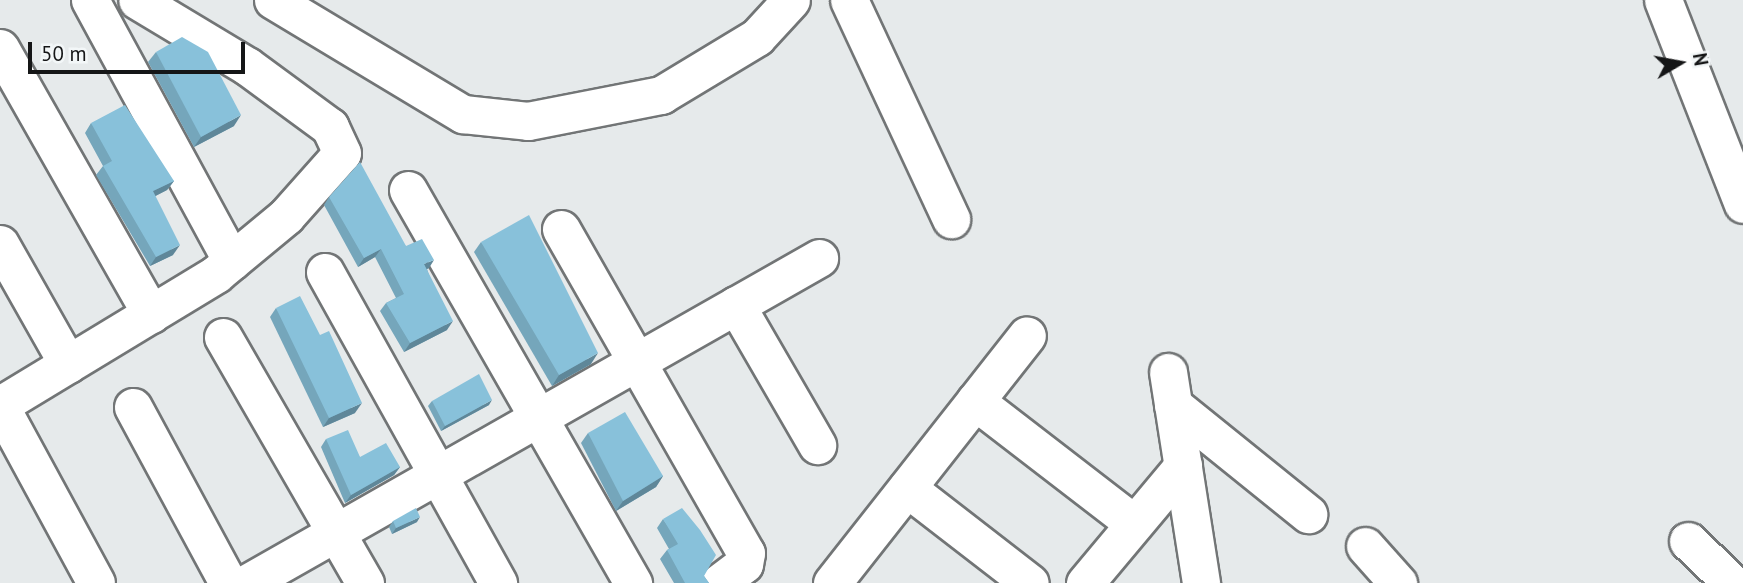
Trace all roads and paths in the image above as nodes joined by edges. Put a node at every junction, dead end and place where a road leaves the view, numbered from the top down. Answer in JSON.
{"nodes":[{"id":1,"x":90,"y":0,"type":"edge"},
{"id":2,"x":137,"y":0,"type":"edge"},
{"id":3,"x":273,"y":0,"type":"edge"},
{"id":4,"x":791,"y":0,"type":"edge"},
{"id":5,"x":849,"y":0,"type":"edge"},
{"id":6,"x":1663,"y":0,"type":"edge"},
{"id":7,"x":0,"y":48,"type":"edge"},
{"id":8,"x":408,"y":190,"type":"dead end"},
{"id":9,"x":1743,"y":204,"type":"edge"},
{"id":10,"x":951,"y":219,"type":"dead end"},
{"id":11,"x":561,"y":229,"type":"dead end"},
{"id":12,"x":0,"y":244,"type":"edge"},
{"id":13,"x":818,"y":258,"type":"dead end"},
{"id":14,"x":232,"y":261,"type":"junction"},
{"id":15,"x":325,"y":272,"type":"dead end"},
{"id":16,"x":736,"y":305,"type":"junction"},
{"id":17,"x":151,"y":314,"type":"junction"},
{"id":18,"x":1027,"y":335,"type":"dead end"},
{"id":19,"x":223,"y":337,"type":"dead end"},
{"id":20,"x":637,"y":361,"type":"junction"},
{"id":21,"x":68,"y":364,"type":"junction"},
{"id":22,"x":975,"y":401,"type":"junction"},
{"id":23,"x":0,"y":405,"type":"edge"},
{"id":24,"x":133,"y":407,"type":"dead end"},
{"id":25,"x":539,"y":417,"type":"junction"},
{"id":26,"x":817,"y":445,"type":"dead end"},
{"id":27,"x":1183,"y":466,"type":"junction"},
{"id":28,"x":437,"y":475,"type":"junction"},
{"id":29,"x":907,"y":488,"type":"junction"},
{"id":30,"x":1308,"y":514,"type":"dead end"},
{"id":31,"x":1132,"y":522,"type":"junction"},
{"id":32,"x":337,"y":532,"type":"junction"},
{"id":33,"x":1688,"y":541,"type":"dead end"},
{"id":34,"x":1365,"y":546,"type":"dead end"},
{"id":35,"x":836,"y":582,"type":"edge"},
{"id":36,"x":96,"y":583,"type":"edge"},
{"id":37,"x":229,"y":583,"type":"edge"},
{"id":38,"x":247,"y":583,"type":"edge"},
{"id":39,"x":365,"y":583,"type":"edge"},
{"id":40,"x":498,"y":583,"type":"edge"},
{"id":41,"x":633,"y":583,"type":"edge"},
{"id":42,"x":719,"y":583,"type":"edge"},
{"id":43,"x":1030,"y":583,"type":"edge"},
{"id":44,"x":1085,"y":583,"type":"edge"},
{"id":45,"x":1201,"y":583,"type":"edge"},
{"id":46,"x":1398,"y":583,"type":"edge"},
{"id":47,"x":1732,"y":583,"type":"edge"}],
"edges":[{"from":1,"to":14,"type":"street"},
{"from":2,"to":14,"type":"street"},
{"from":3,"to":4,"type":"street"},
{"from":5,"to":10,"type":"street"},
{"from":6,"to":9,"type":"street"},
{"from":7,"to":17,"type":"street"},
{"from":8,"to":25,"type":"street"},
{"from":11,"to":20,"type":"street"},
{"from":12,"to":21,"type":"street"},
{"from":13,"to":16,"type":"street"},
{"from":14,"to":17,"type":"street"},
{"from":15,"to":28,"type":"street"},
{"from":16,"to":20,"type":"street"},
{"from":16,"to":26,"type":"street"},
{"from":17,"to":21,"type":"street"},
{"from":18,"to":22,"type":"street"},
{"from":19,"to":32,"type":"street"},
{"from":20,"to":25,"type":"street"},
{"from":20,"to":42,"type":"street"},
{"from":21,"to":23,"type":"street"},
{"from":22,"to":29,"type":"street"},
{"from":22,"to":31,"type":"street"},
{"from":23,"to":36,"type":"street"},
{"from":24,"to":37,"type":"street"},
{"from":25,"to":28,"type":"street"},
{"from":25,"to":41,"type":"street"},
{"from":27,"to":30,"type":"street"},
{"from":27,"to":31,"type":"street"},
{"from":27,"to":45,"type":"street"},
{"from":28,"to":32,"type":"street"},
{"from":28,"to":40,"type":"street"},
{"from":29,"to":35,"type":"street"},
{"from":29,"to":43,"type":"street"},
{"from":31,"to":44,"type":"street"},
{"from":32,"to":38,"type":"street"},
{"from":32,"to":39,"type":"street"},
{"from":33,"to":47,"type":"street"},
{"from":34,"to":46,"type":"street"}]}
